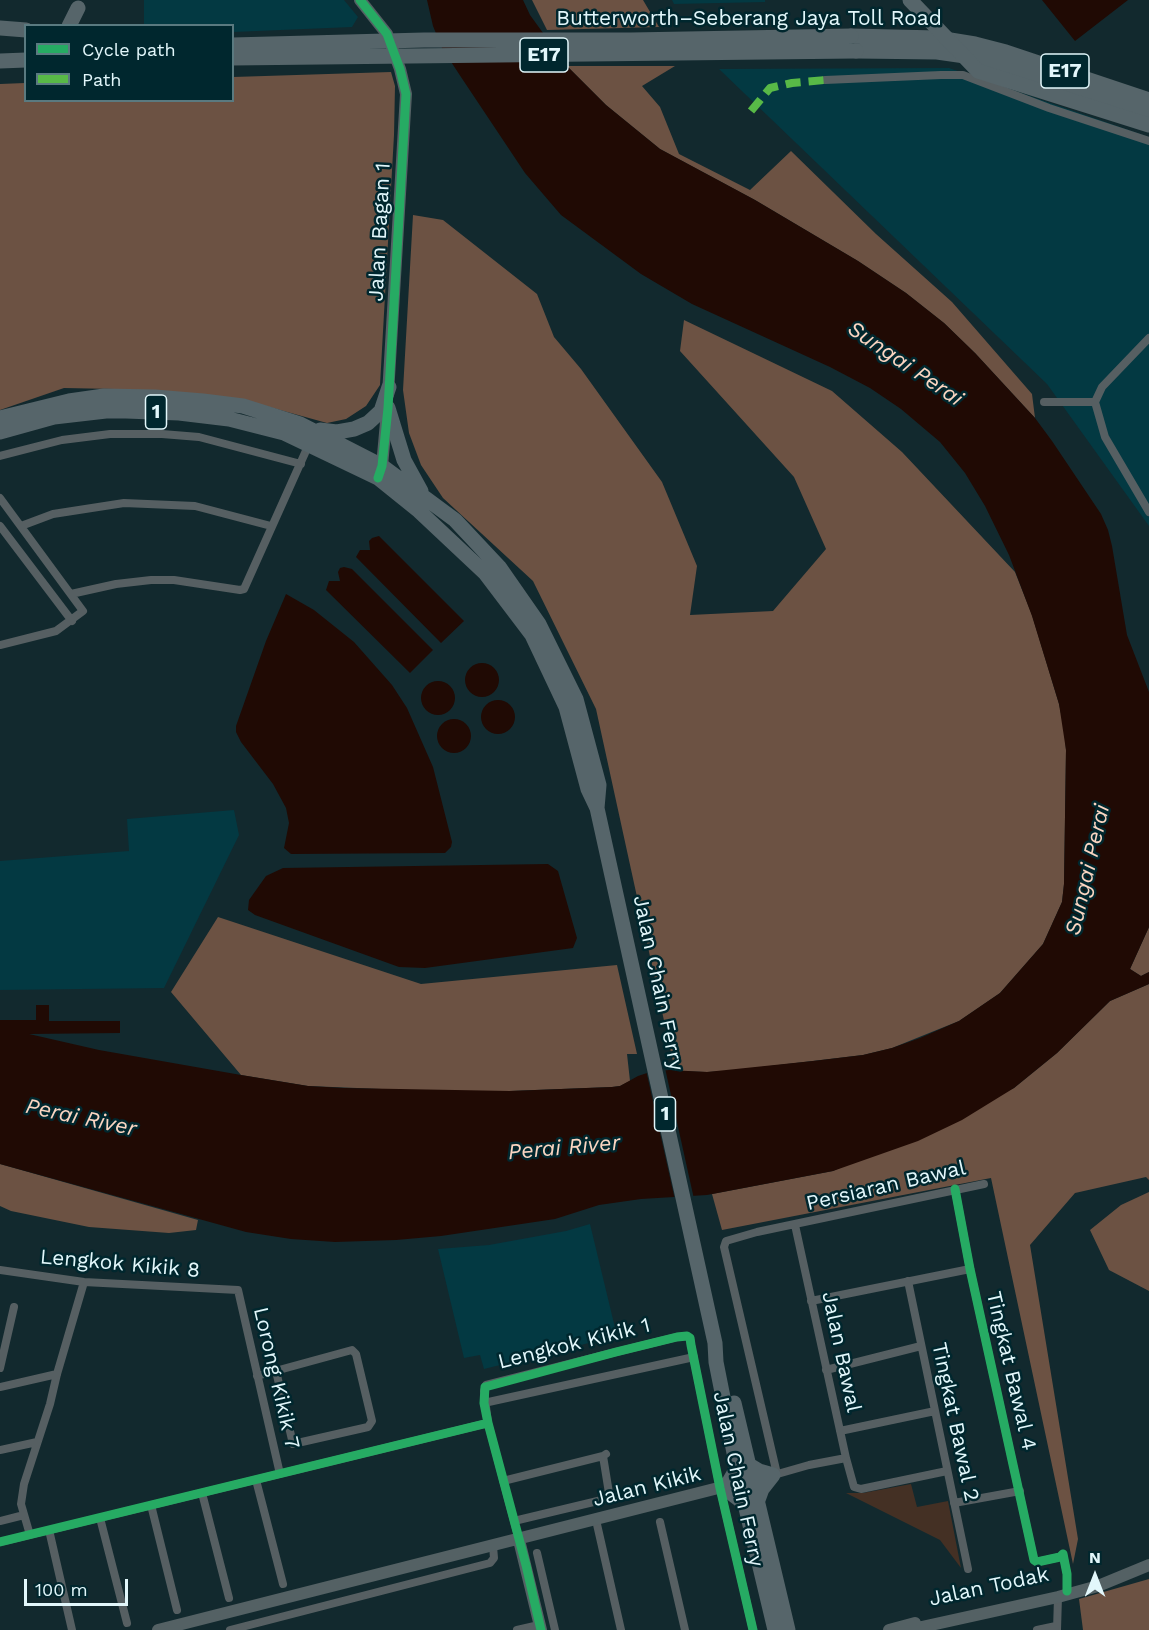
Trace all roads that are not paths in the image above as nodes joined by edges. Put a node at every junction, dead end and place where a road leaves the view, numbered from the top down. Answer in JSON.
{"nodes":[{"id":1,"x":360,"y":0,"type":"edge"},
{"id":2,"x":910,"y":0,"type":"edge"},
{"id":3,"x":78,"y":8,"type":"dead end"},
{"id":4,"x":70,"y":24,"type":"edge"},
{"id":5,"x":0,"y":28,"type":"edge"},
{"id":6,"x":24,"y":30,"type":"edge"},
{"id":7,"x":234,"y":45,"type":"edge"},
{"id":8,"x":234,"y":58,"type":"edge"},
{"id":9,"x":24,"y":60,"type":"edge"},
{"id":10,"x":0,"y":61,"type":"edge"},
{"id":11,"x":825,"y":80,"type":"dead end"},
{"id":12,"x":1149,"y":87,"type":"edge"},
{"id":13,"x":1124,"y":91,"type":"junction"},
{"id":14,"x":1149,"y":100,"type":"edge"},
{"id":15,"x":1149,"y":113,"type":"edge"},
{"id":16,"x":1149,"y":125,"type":"edge"},
{"id":17,"x":1149,"y":141,"type":"edge"},
{"id":18,"x":1149,"y":338,"type":"edge"},
{"id":19,"x":389,"y":387,"type":"junction"},
{"id":20,"x":1044,"y":402,"type":"dead end"},
{"id":21,"x":1095,"y":402,"type":"junction"},
{"id":22,"x":388,"y":408,"type":"junction"},
{"id":23,"x":0,"y":418,"type":"edge"},
{"id":24,"x":300,"y":424,"type":"junction"},
{"id":25,"x":0,"y":432,"type":"edge"},
{"id":26,"x":309,"y":444,"type":"junction"},
{"id":27,"x":0,"y":456,"type":"edge"},
{"id":28,"x":301,"y":464,"type":"junction"},
{"id":29,"x":380,"y":472,"type":"junction"},
{"id":30,"x":423,"y":495,"type":"junction"},
{"id":31,"x":0,"y":498,"type":"edge"},
{"id":32,"x":1149,"y":512,"type":"edge"},
{"id":33,"x":13,"y":515,"type":"junction"},
{"id":34,"x":0,"y":525,"type":"edge"},
{"id":35,"x":21,"y":526,"type":"junction"},
{"id":36,"x":271,"y":526,"type":"junction"},
{"id":37,"x":71,"y":594,"type":"junction"},
{"id":38,"x":72,"y":621,"type":"junction"},
{"id":39,"x":0,"y":645,"type":"edge"},
{"id":40,"x":597,"y":808,"type":"junction"},
{"id":41,"x":984,"y":1184,"type":"dead end"},
{"id":42,"x":955,"y":1189,"type":"junction"},
{"id":43,"x":795,"y":1225,"type":"junction"},
{"id":44,"x":970,"y":1269,"type":"junction"},
{"id":45,"x":0,"y":1270,"type":"edge"},
{"id":46,"x":908,"y":1281,"type":"junction"},
{"id":47,"x":84,"y":1282,"type":"junction"},
{"id":48,"x":238,"y":1290,"type":"joint"},
{"id":49,"x":811,"y":1301,"type":"junction"},
{"id":50,"x":14,"y":1307,"type":"dead end"},
{"id":51,"x":687,"y":1336,"type":"joint"},
{"id":52,"x":921,"y":1346,"type":"junction"},
{"id":53,"x":693,"y":1357,"type":"junction"},
{"id":54,"x":0,"y":1368,"type":"edge"},
{"id":55,"x":826,"y":1370,"type":"junction"},
{"id":56,"x":276,"y":1371,"type":"junction"},
{"id":57,"x":57,"y":1374,"type":"junction"},
{"id":58,"x":257,"y":1376,"type":"junction"},
{"id":59,"x":0,"y":1387,"type":"edge"},
{"id":60,"x":484,"y":1403,"type":"junction"},
{"id":61,"x":935,"y":1411,"type":"junction"},
{"id":62,"x":488,"y":1423,"type":"junction"},
{"id":63,"x":840,"y":1431,"type":"junction"},
{"id":64,"x":37,"y":1442,"type":"junction"},
{"id":65,"x":0,"y":1450,"type":"edge"},
{"id":66,"x":846,"y":1458,"type":"junction"},
{"id":67,"x":947,"y":1471,"type":"junction"},
{"id":68,"x":280,"y":1474,"type":"junction"},
{"id":69,"x":745,"y":1474,"type":"junction"},
{"id":70,"x":775,"y":1474,"type":"junction"},
{"id":71,"x":256,"y":1480,"type":"junction"},
{"id":72,"x":503,"y":1481,"type":"junction"},
{"id":73,"x":721,"y":1488,"type":"junction"},
{"id":74,"x":1020,"y":1491,"type":"junction"},
{"id":75,"x":202,"y":1493,"type":"junction"},
{"id":76,"x":954,"y":1503,"type":"junction"},
{"id":77,"x":752,"y":1504,"type":"junction"},
{"id":78,"x":151,"y":1505,"type":"junction"},
{"id":79,"x":24,"y":1515,"type":"junction"},
{"id":80,"x":100,"y":1518,"type":"junction"},
{"id":81,"x":596,"y":1520,"type":"junction"},
{"id":82,"x":0,"y":1521,"type":"edge"},
{"id":83,"x":514,"y":1521,"type":"junction"},
{"id":84,"x":660,"y":1522,"type":"dead end"},
{"id":85,"x":49,"y":1530,"type":"junction"},
{"id":86,"x":30,"y":1535,"type":"junction"},
{"id":87,"x":519,"y":1540,"type":"junction"},
{"id":88,"x":0,"y":1542,"type":"edge"},
{"id":89,"x":493,"y":1546,"type":"junction"},
{"id":90,"x":526,"y":1565,"type":"junction"},
{"id":91,"x":1149,"y":1565,"type":"edge"},
{"id":92,"x":968,"y":1569,"type":"dead end"},
{"id":93,"x":283,"y":1584,"type":"dead end"},
{"id":94,"x":342,"y":1584,"type":"junction"},
{"id":95,"x":1062,"y":1594,"type":"junction"},
{"id":96,"x":229,"y":1598,"type":"dead end"},
{"id":97,"x":346,"y":1600,"type":"junction"},
{"id":98,"x":177,"y":1610,"type":"dead end"},
{"id":99,"x":127,"y":1623,"type":"dead end"},
{"id":100,"x":197,"y":1625,"type":"edge"},
{"id":101,"x":540,"y":1627,"type":"edge"},
{"id":102,"x":1056,"y":1628,"type":"edge"},
{"id":103,"x":72,"y":1630,"type":"edge"},
{"id":104,"x":160,"y":1630,"type":"edge"},
{"id":105,"x":230,"y":1630,"type":"edge"},
{"id":106,"x":517,"y":1630,"type":"edge"},
{"id":107,"x":555,"y":1630,"type":"edge"},
{"id":108,"x":621,"y":1630,"type":"edge"},
{"id":109,"x":685,"y":1630,"type":"edge"},
{"id":110,"x":753,"y":1630,"type":"edge"},
{"id":111,"x":775,"y":1630,"type":"edge"},
{"id":112,"x":788,"y":1630,"type":"edge"},
{"id":113,"x":889,"y":1630,"type":"edge"},
{"id":114,"x":908,"y":1630,"type":"edge"},
{"id":115,"x":1037,"y":1630,"type":"edge"}],
"edges":[{"from":1,"to":19,"type":"street","name":"Jalan Bagan 1"},
{"from":2,"to":16,"type":"highway","bridge":true},
{"from":3,"to":4,"type":"highway"},
{"from":5,"to":6,"type":"highway"},
{"from":7,"to":13,"type":"highway","name":"Butterworth–Seberang Jaya Toll Road","number":"E17","bridge":true},
{"from":8,"to":15,"type":"highway","name":"Butterworth–Seberang Jaya Toll Road","number":"E17","bridge":true},
{"from":9,"to":10,"type":"highway"},
{"from":11,"to":17,"type":"street"},
{"from":12,"to":13,"type":"highway"},
{"from":13,"to":14,"type":"highway","name":"Butterworth–Seberang Jaya Toll Road","number":"E17"},
{"from":18,"to":21,"type":"street"},
{"from":19,"to":22,"type":"street","name":"Jalan Bagan 1"},
{"from":19,"to":24,"type":"highway"},
{"from":20,"to":21,"type":"street"},
{"from":21,"to":32,"type":"street"},
{"from":22,"to":29,"type":"street","name":"Jalan Bagan 1"},
{"from":22,"to":30,"type":"highway"},
{"from":23,"to":24,"type":"highway","name":"Jalan Chain Ferry","number":"1"},
{"from":24,"to":29,"type":"highway","name":"Jalan Chain Ferry","number":"1"},
{"from":25,"to":26,"type":"highway","name":"Jalan Chain Ferry","number":"1"},
{"from":26,"to":28,"type":"street"},
{"from":26,"to":29,"type":"highway","name":"Jalan Chain Ferry","number":"1"},
{"from":27,"to":28,"type":"street"},
{"from":28,"to":36,"type":"street"},
{"from":29,"to":30,"type":"highway","name":"Jalan Chain Ferry","number":"1"},
{"from":29,"to":40,"type":"highway","name":"Jalan Chain Ferry","number":"1"},
{"from":30,"to":40,"type":"highway","name":"Jalan Chain Ferry","number":"1"},
{"from":31,"to":33,"type":"street"},
{"from":33,"to":34,"type":"street"},
{"from":33,"to":35,"type":"street"},
{"from":34,"to":38,"type":"street"},
{"from":35,"to":36,"type":"street"},
{"from":35,"to":37,"type":"street"},
{"from":36,"to":37,"type":"street"},
{"from":37,"to":38,"type":"street"},
{"from":38,"to":39,"type":"street"},
{"from":40,"to":69,"type":"highway","name":"Jalan Chain Ferry","number":"1"},
{"from":41,"to":42,"type":"street","name":"Persiaran Bawal"},
{"from":42,"to":43,"type":"street","name":"Persiaran Bawal"},
{"from":42,"to":44,"type":"street","name":"Tingkat Bawal 4"},
{"from":43,"to":49,"type":"street","name":"Jalan Bawal"},
{"from":43,"to":70,"type":"street","name":"Jalan Chain Ferry"},
{"from":44,"to":46,"type":"street"},
{"from":44,"to":74,"type":"street","name":"Tingkat Bawal 4"},
{"from":45,"to":47,"type":"street","name":"Lengkok Kikik 8"},
{"from":46,"to":49,"type":"street"},
{"from":46,"to":52,"type":"street","name":"Tingkat Bawal 2"},
{"from":47,"to":48,"type":"street","name":"Lengkok Kikik 8"},
{"from":47,"to":57,"type":"street"},
{"from":48,"to":58,"type":"street","name":"Lorong Kikik 7"},
{"from":49,"to":55,"type":"street","name":"Jalan Bawal"},
{"from":50,"to":54,"type":"street"},
{"from":51,"to":53,"type":"street","name":"Jalan Chain Ferry"},
{"from":51,"to":60,"type":"street","name":"Lengkok Kikik 1"},
{"from":52,"to":55,"type":"street"},
{"from":52,"to":61,"type":"street","name":"Tingkat Bawal 2"},
{"from":53,"to":60,"type":"street","name":"Lengkok Kikik 1"},
{"from":53,"to":73,"type":"street","name":"Jalan Chain Ferry"},
{"from":55,"to":63,"type":"street","name":"Jalan Bawal"},
{"from":56,"to":56,"type":"street"},
{"from":56,"to":58,"type":"street"},
{"from":57,"to":59,"type":"street"},
{"from":57,"to":64,"type":"street"},
{"from":58,"to":68,"type":"street","name":"Lorong Kikik 7"},
{"from":60,"to":62,"type":"street"},
{"from":61,"to":63,"type":"street"},
{"from":61,"to":67,"type":"street","name":"Tingkat Bawal 2"},
{"from":62,"to":68,"type":"street"},
{"from":62,"to":72,"type":"street"},
{"from":63,"to":66,"type":"street","name":"Jalan Bawal"},
{"from":64,"to":65,"type":"street"},
{"from":64,"to":79,"type":"street"},
{"from":66,"to":67,"type":"street","name":"Jalan Bawal"},
{"from":66,"to":70,"type":"street"},
{"from":67,"to":76,"type":"street","name":"Tingkat Bawal 2"},
{"from":68,"to":71,"type":"street"},
{"from":69,"to":70,"type":"highway"},
{"from":69,"to":73,"type":"highway"},
{"from":69,"to":77,"type":"highway","name":"Jalan Chain Ferry","number":"1"},
{"from":70,"to":77,"type":"highway"},
{"from":71,"to":75,"type":"street"},
{"from":71,"to":93,"type":"street"},
{"from":72,"to":83,"type":"street"},
{"from":72,"to":83,"type":"street","name":"Jalan Kikik"},
{"from":73,"to":77,"type":"highway"},
{"from":73,"to":81,"type":"street","name":"Jalan Kikik"},
{"from":73,"to":110,"type":"street","name":"Jalan Chain Ferry"},
{"from":74,"to":76,"type":"street"},
{"from":74,"to":95,"type":"street","name":"Tingkat Bawal 4"},
{"from":75,"to":78,"type":"street"},
{"from":75,"to":96,"type":"street"},
{"from":76,"to":92,"type":"street","name":"Tingkat Bawal 2"},
{"from":77,"to":111,"type":"highway","name":"Jalan Chain Ferry","number":"1"},
{"from":77,"to":112,"type":"highway","name":"Jalan Chain Ferry","number":"1"},
{"from":78,"to":80,"type":"street"},
{"from":78,"to":98,"type":"street"},
{"from":79,"to":82,"type":"street"},
{"from":79,"to":86,"type":"street"},
{"from":80,"to":85,"type":"street"},
{"from":80,"to":99,"type":"street"},
{"from":81,"to":87,"type":"street","name":"Jalan Kikik"},
{"from":81,"to":108,"type":"street"},
{"from":83,"to":87,"type":"street"},
{"from":84,"to":109,"type":"street"},
{"from":85,"to":86,"type":"street"},
{"from":85,"to":103,"type":"street"},
{"from":86,"to":88,"type":"street"},
{"from":87,"to":89,"type":"street","name":"Jalan Kikik"},
{"from":87,"to":90,"type":"street"},
{"from":89,"to":94,"type":"street","name":"Jalan Kikik"},
{"from":89,"to":97,"type":"street"},
{"from":90,"to":101,"type":"street"},
{"from":90,"to":107,"type":"street"},
{"from":91,"to":95,"type":"street","name":"Jalan Todak"},
{"from":94,"to":97,"type":"street"},
{"from":94,"to":100,"type":"street","name":"Jalan Kikik"},
{"from":95,"to":102,"type":"street"},
{"from":95,"to":113,"type":"street","name":"Jalan Todak"},
{"from":95,"to":114,"type":"street","name":"Jalan Todak"},
{"from":97,"to":105,"type":"street"},
{"from":100,"to":104,"type":"street","name":"Jalan Kikik"},
{"from":101,"to":106,"type":"street"},
{"from":102,"to":115,"type":"street"}]}
